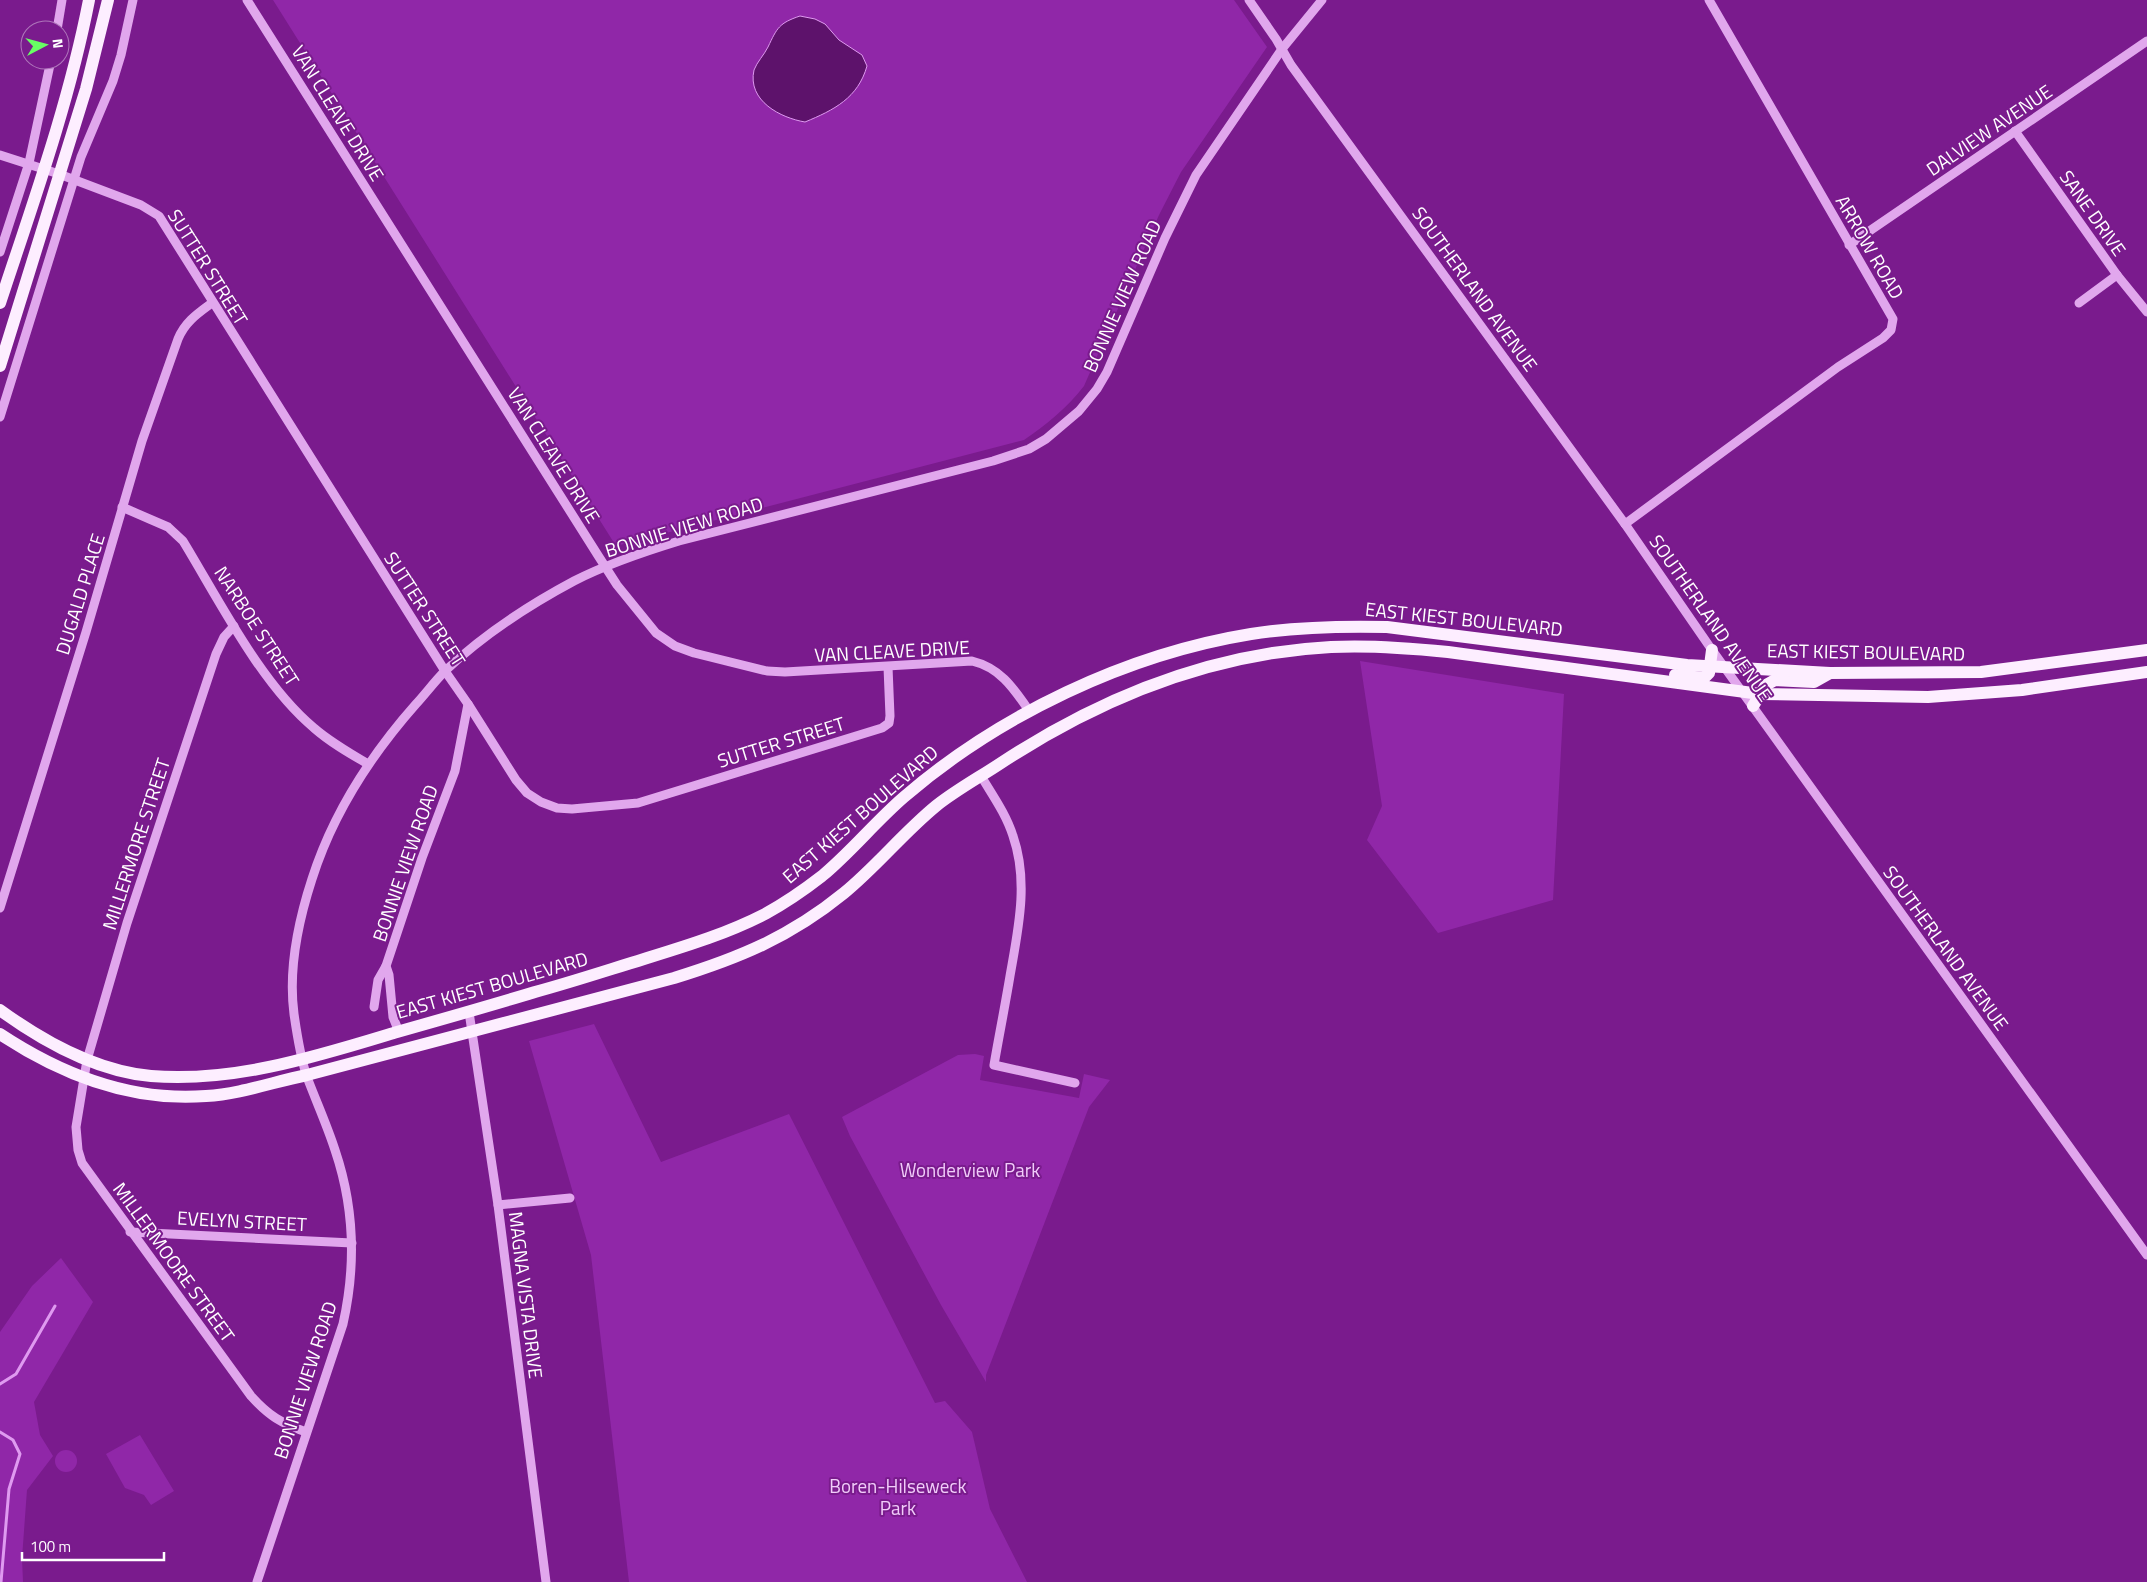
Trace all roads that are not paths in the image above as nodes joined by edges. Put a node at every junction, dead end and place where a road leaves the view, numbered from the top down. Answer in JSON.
{"nodes":[{"id":1,"x":62,"y":0,"type":"edge"},
{"id":2,"x":89,"y":0,"type":"edge"},
{"id":3,"x":108,"y":0,"type":"edge"},
{"id":4,"x":133,"y":0,"type":"edge"},
{"id":5,"x":248,"y":0,"type":"edge"},
{"id":6,"x":1248,"y":0,"type":"edge"},
{"id":7,"x":1322,"y":0,"type":"edge"},
{"id":8,"x":1709,"y":0,"type":"edge"},
{"id":9,"x":59,"y":20,"type":"edge"},
{"id":10,"x":2147,"y":41,"type":"edge"},
{"id":11,"x":1282,"y":49,"type":"junction"},
{"id":12,"x":49,"y":70,"type":"edge"},
{"id":13,"x":2015,"y":132,"type":"junction"},
{"id":14,"x":0,"y":155,"type":"edge"},
{"id":15,"x":28,"y":163,"type":"junction"},
{"id":16,"x":44,"y":169,"type":"junction"},
{"id":17,"x":59,"y":174,"type":"junction"},
{"id":18,"x":75,"y":180,"type":"junction"},
{"id":19,"x":1849,"y":245,"type":"junction"},
{"id":20,"x":0,"y":252,"type":"edge"},
{"id":21,"x":2118,"y":276,"type":"junction"},
{"id":22,"x":0,"y":303,"type":"edge"},
{"id":23,"x":212,"y":303,"type":"junction"},
{"id":24,"x":2079,"y":303,"type":"dead end"},
{"id":25,"x":2147,"y":312,"type":"edge"},
{"id":26,"x":0,"y":366,"type":"edge"},
{"id":27,"x":0,"y":417,"type":"edge"},
{"id":28,"x":122,"y":507,"type":"junction"},
{"id":29,"x":1625,"y":524,"type":"junction"},
{"id":30,"x":605,"y":567,"type":"junction"},
{"id":31,"x":234,"y":626,"type":"junction"},
{"id":32,"x":1329,"y":628,"type":"junction"},
{"id":33,"x":1330,"y":647,"type":"junction"},
{"id":34,"x":1712,"y":650,"type":"junction"},
{"id":35,"x":2147,"y":650,"type":"edge"},
{"id":36,"x":2102,"y":656,"type":"junction"},
{"id":37,"x":888,"y":667,"type":"junction"},
{"id":38,"x":1709,"y":667,"type":"junction"},
{"id":39,"x":1724,"y":668,"type":"junction"},
{"id":40,"x":445,"y":671,"type":"junction"},
{"id":41,"x":2147,"y":672,"type":"edge"},
{"id":42,"x":1830,"y":673,"type":"junction"},
{"id":43,"x":2106,"y":678,"type":"junction"},
{"id":44,"x":1641,"y":679,"type":"junction"},
{"id":45,"x":1742,"y":693,"type":"junction"},
{"id":46,"x":1760,"y":694,"type":"junction"},
{"id":47,"x":468,"y":704,"type":"junction"},
{"id":48,"x":1753,"y":706,"type":"junction"},
{"id":49,"x":1030,"y":712,"type":"junction"},
{"id":50,"x":368,"y":764,"type":"junction"},
{"id":51,"x":980,"y":776,"type":"junction"},
{"id":52,"x":0,"y":908,"type":"edge"},
{"id":53,"x":386,"y":966,"type":"junction"},
{"id":54,"x":374,"y":1007,"type":"dead end"},
{"id":55,"x":0,"y":1010,"type":"edge"},
{"id":56,"x":469,"y":1012,"type":"junction"},
{"id":57,"x":472,"y":1031,"type":"junction"},
{"id":58,"x":399,"y":1032,"type":"junction"},
{"id":59,"x":0,"y":1034,"type":"edge"},
{"id":60,"x":302,"y":1058,"type":"junction"},
{"id":61,"x":87,"y":1060,"type":"junction"},
{"id":62,"x":306,"y":1075,"type":"junction"},
{"id":63,"x":83,"y":1078,"type":"junction"},
{"id":64,"x":1074,"y":1083,"type":"dead end"},
{"id":65,"x":570,"y":1198,"type":"dead end"},
{"id":66,"x":498,"y":1205,"type":"junction"},
{"id":67,"x":130,"y":1232,"type":"junction"},
{"id":68,"x":352,"y":1243,"type":"junction"},
{"id":69,"x":2147,"y":1255,"type":"edge"},
{"id":70,"x":306,"y":1432,"type":"junction"},
{"id":71,"x":257,"y":1582,"type":"edge"},
{"id":72,"x":546,"y":1582,"type":"edge"}],
"edges":[{"from":1,"to":9,"type":"street"},
{"from":2,"to":16,"type":"main road"},
{"from":3,"to":17,"type":"main road"},
{"from":4,"to":18,"type":"street"},
{"from":5,"to":30,"type":"street","name":"VAN CLEAVE DRIVE"},
{"from":6,"to":11,"type":"street","name":"SOUTHERLAND AVENUE"},
{"from":7,"to":11,"type":"street","name":"BONNIE VIEW ROAD"},
{"from":8,"to":19,"type":"street","name":"ARROW ROAD"},
{"from":10,"to":13,"type":"street","name":"DALVIEW AVENUE"},
{"from":11,"to":29,"type":"street","name":"SOUTHERLAND AVENUE"},
{"from":11,"to":30,"type":"street","name":"BONNIE VIEW ROAD"},
{"from":12,"to":15,"type":"street"},
{"from":13,"to":19,"type":"street","name":"DALVIEW AVENUE"},
{"from":13,"to":21,"type":"street","name":"SANE DRIVE"},
{"from":14,"to":15,"type":"street","name":"SUTTER STREET"},
{"from":15,"to":16,"type":"street","name":"SUTTER STREET"},
{"from":15,"to":20,"type":"street"},
{"from":16,"to":17,"type":"street","name":"SUTTER STREET"},
{"from":16,"to":22,"type":"main road"},
{"from":17,"to":18,"type":"street","name":"SUTTER STREET"},
{"from":17,"to":26,"type":"main road"},
{"from":18,"to":23,"type":"street","name":"SUTTER STREET"},
{"from":18,"to":27,"type":"street"},
{"from":19,"to":29,"type":"street","name":"ARROW ROAD"},
{"from":21,"to":24,"type":"street"},
{"from":21,"to":25,"type":"street","name":"SANE DRIVE"},
{"from":23,"to":28,"type":"street","name":"DUGALD PLACE"},
{"from":23,"to":40,"type":"street","name":"SUTTER STREET"},
{"from":28,"to":31,"type":"street","name":"NARBOE STREET"},
{"from":28,"to":52,"type":"street","name":"DUGALD PLACE"},
{"from":29,"to":34,"type":"street","name":"SOUTHERLAND AVENUE"},
{"from":30,"to":37,"type":"street","name":"VAN CLEAVE DRIVE"},
{"from":30,"to":40,"type":"street","name":"BONNIE VIEW ROAD"},
{"from":31,"to":50,"type":"street","name":"NARBOE STREET"},
{"from":31,"to":61,"type":"street","name":"MILLERMORE STREET"},
{"from":32,"to":33,"type":"main road"},
{"from":32,"to":38,"type":"main road","name":"EAST KIEST BOULEVARD"},
{"from":32,"to":49,"type":"main road","name":"EAST KIEST BOULEVARD"},
{"from":33,"to":44,"type":"main road","name":"EAST KIEST BOULEVARD"},
{"from":33,"to":51,"type":"main road","name":"EAST KIEST BOULEVARD"},
{"from":34,"to":38,"type":"main road"},
{"from":34,"to":39,"type":"street","name":"SOUTHERLAND AVENUE"},
{"from":35,"to":36,"type":"main road","name":"EAST KIEST BOULEVARD"},
{"from":36,"to":42,"type":"main road","name":"EAST KIEST BOULEVARD"},
{"from":36,"to":43,"type":"main road"},
{"from":37,"to":47,"type":"street","name":"SUTTER STREET"},
{"from":37,"to":49,"type":"street","name":"VAN CLEAVE DRIVE"},
{"from":38,"to":39,"type":"main road","name":"EAST KIEST BOULEVARD"},
{"from":38,"to":44,"type":"main road"},
{"from":39,"to":42,"type":"main road","name":"EAST KIEST BOULEVARD"},
{"from":39,"to":45,"type":"street","name":"SOUTHERLAND AVENUE"},
{"from":40,"to":47,"type":"street","name":"SUTTER STREET"},
{"from":40,"to":50,"type":"street","name":"BONNIE VIEW ROAD"},
{"from":41,"to":43,"type":"main road","name":"EAST KIEST BOULEVARD"},
{"from":42,"to":46,"type":"main road"},
{"from":43,"to":46,"type":"main road","name":"EAST KIEST BOULEVARD"},
{"from":44,"to":45,"type":"main road","name":"EAST KIEST BOULEVARD"},
{"from":45,"to":46,"type":"main road","name":"EAST KIEST BOULEVARD"},
{"from":45,"to":48,"type":"street","name":"SOUTHERLAND AVENUE"},
{"from":46,"to":48,"type":"main road"},
{"from":47,"to":53,"type":"street","name":"BONNIE VIEW ROAD"},
{"from":48,"to":69,"type":"street","name":"SOUTHERLAND AVENUE"},
{"from":49,"to":56,"type":"main road","name":"EAST KIEST BOULEVARD"},
{"from":50,"to":60,"type":"street","name":"BONNIE VIEW ROAD"},
{"from":51,"to":57,"type":"main road","name":"EAST KIEST BOULEVARD"},
{"from":51,"to":64,"type":"street"},
{"from":53,"to":54,"type":"street"},
{"from":53,"to":58,"type":"street","name":"BONNIE VIEW ROAD"},
{"from":55,"to":61,"type":"main road","name":"EAST KIEST BOULEVARD"},
{"from":56,"to":57,"type":"street","name":"MAGNA VISTA DRIVE"},
{"from":56,"to":58,"type":"main road","name":"EAST KIEST BOULEVARD"},
{"from":57,"to":62,"type":"main road","name":"EAST KIEST BOULEVARD"},
{"from":57,"to":66,"type":"street","name":"MAGNA VISTA DRIVE"},
{"from":58,"to":60,"type":"main road","name":"EAST KIEST BOULEVARD"},
{"from":59,"to":63,"type":"main road","name":"EAST KIEST BOULEVARD"},
{"from":60,"to":61,"type":"main road","name":"EAST KIEST BOULEVARD"},
{"from":60,"to":62,"type":"street","name":"BONNIE VIEW ROAD"},
{"from":61,"to":63,"type":"street","name":"MILLERMORE STREET"},
{"from":62,"to":63,"type":"main road","name":"EAST KIEST BOULEVARD"},
{"from":62,"to":68,"type":"street","name":"BONNIE VIEW ROAD"},
{"from":63,"to":67,"type":"street","name":"MILLERMOORE STREET"},
{"from":65,"to":66,"type":"street"},
{"from":66,"to":72,"type":"street","name":"MAGNA VISTA DRIVE"},
{"from":67,"to":68,"type":"street","name":"EVELYN STREET"},
{"from":67,"to":70,"type":"street","name":"MILLERMOORE STREET"},
{"from":68,"to":70,"type":"street","name":"BONNIE VIEW ROAD"},
{"from":70,"to":71,"type":"street","name":"BONNIE VIEW ROAD"}]}
